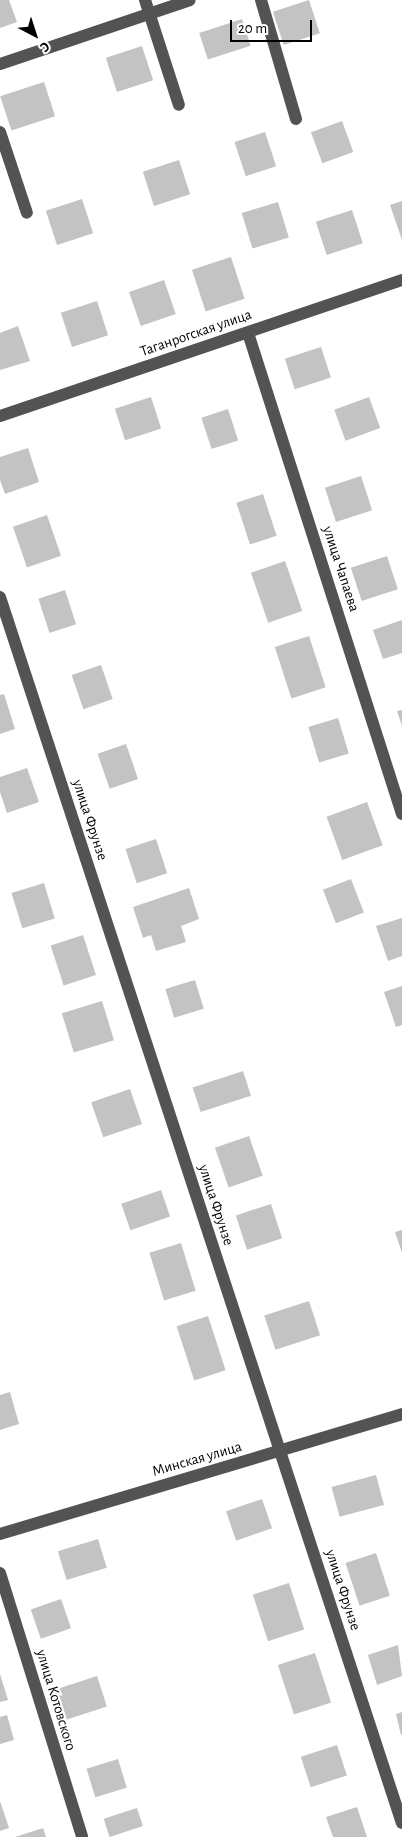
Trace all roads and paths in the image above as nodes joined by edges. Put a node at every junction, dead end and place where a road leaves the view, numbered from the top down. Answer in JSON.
{"nodes":[{"id":1,"x":145,"y":0,"type":"edge"},
{"id":2,"x":190,"y":0,"type":"edge"},
{"id":3,"x":261,"y":0,"type":"edge"},
{"id":4,"x":150,"y":14,"type":"junction"},
{"id":5,"x":0,"y":64,"type":"edge"},
{"id":6,"x":179,"y":105,"type":"dead end"},
{"id":7,"x":296,"y":119,"type":"dead end"},
{"id":8,"x":0,"y":132,"type":"edge"},
{"id":9,"x":27,"y":213,"type":"dead end"},
{"id":10,"x":402,"y":280,"type":"edge"},
{"id":11,"x":248,"y":333,"type":"junction"},
{"id":12,"x":0,"y":416,"type":"edge"},
{"id":13,"x":0,"y":597,"type":"edge"},
{"id":14,"x":402,"y":814,"type":"edge"},
{"id":15,"x":402,"y":1414,"type":"edge"},
{"id":16,"x":280,"y":1452,"type":"junction"},
{"id":17,"x":0,"y":1534,"type":"edge"},
{"id":18,"x":0,"y":1573,"type":"edge"},
{"id":19,"x":402,"y":1824,"type":"edge"},
{"id":20,"x":82,"y":1837,"type":"edge"}],
"edges":[{"from":1,"to":4,"type":"street"},
{"from":2,"to":4,"type":"street"},
{"from":3,"to":7,"type":"street"},
{"from":4,"to":5,"type":"street"},
{"from":4,"to":6,"type":"street"},
{"from":8,"to":9,"type":"street"},
{"from":10,"to":11,"type":"street","name":"Таганрогская улица"},
{"from":11,"to":12,"type":"street","name":"Таганрогская улица"},
{"from":11,"to":14,"type":"street","name":"улица Чапаева"},
{"from":13,"to":16,"type":"street","name":"улица Фрунзе"},
{"from":15,"to":16,"type":"street","name":"Минская улица"},
{"from":16,"to":17,"type":"street","name":"Минская улица"},
{"from":16,"to":19,"type":"street","name":"улица Фрунзе"},
{"from":18,"to":20,"type":"street","name":"улица Котовского"}]}
